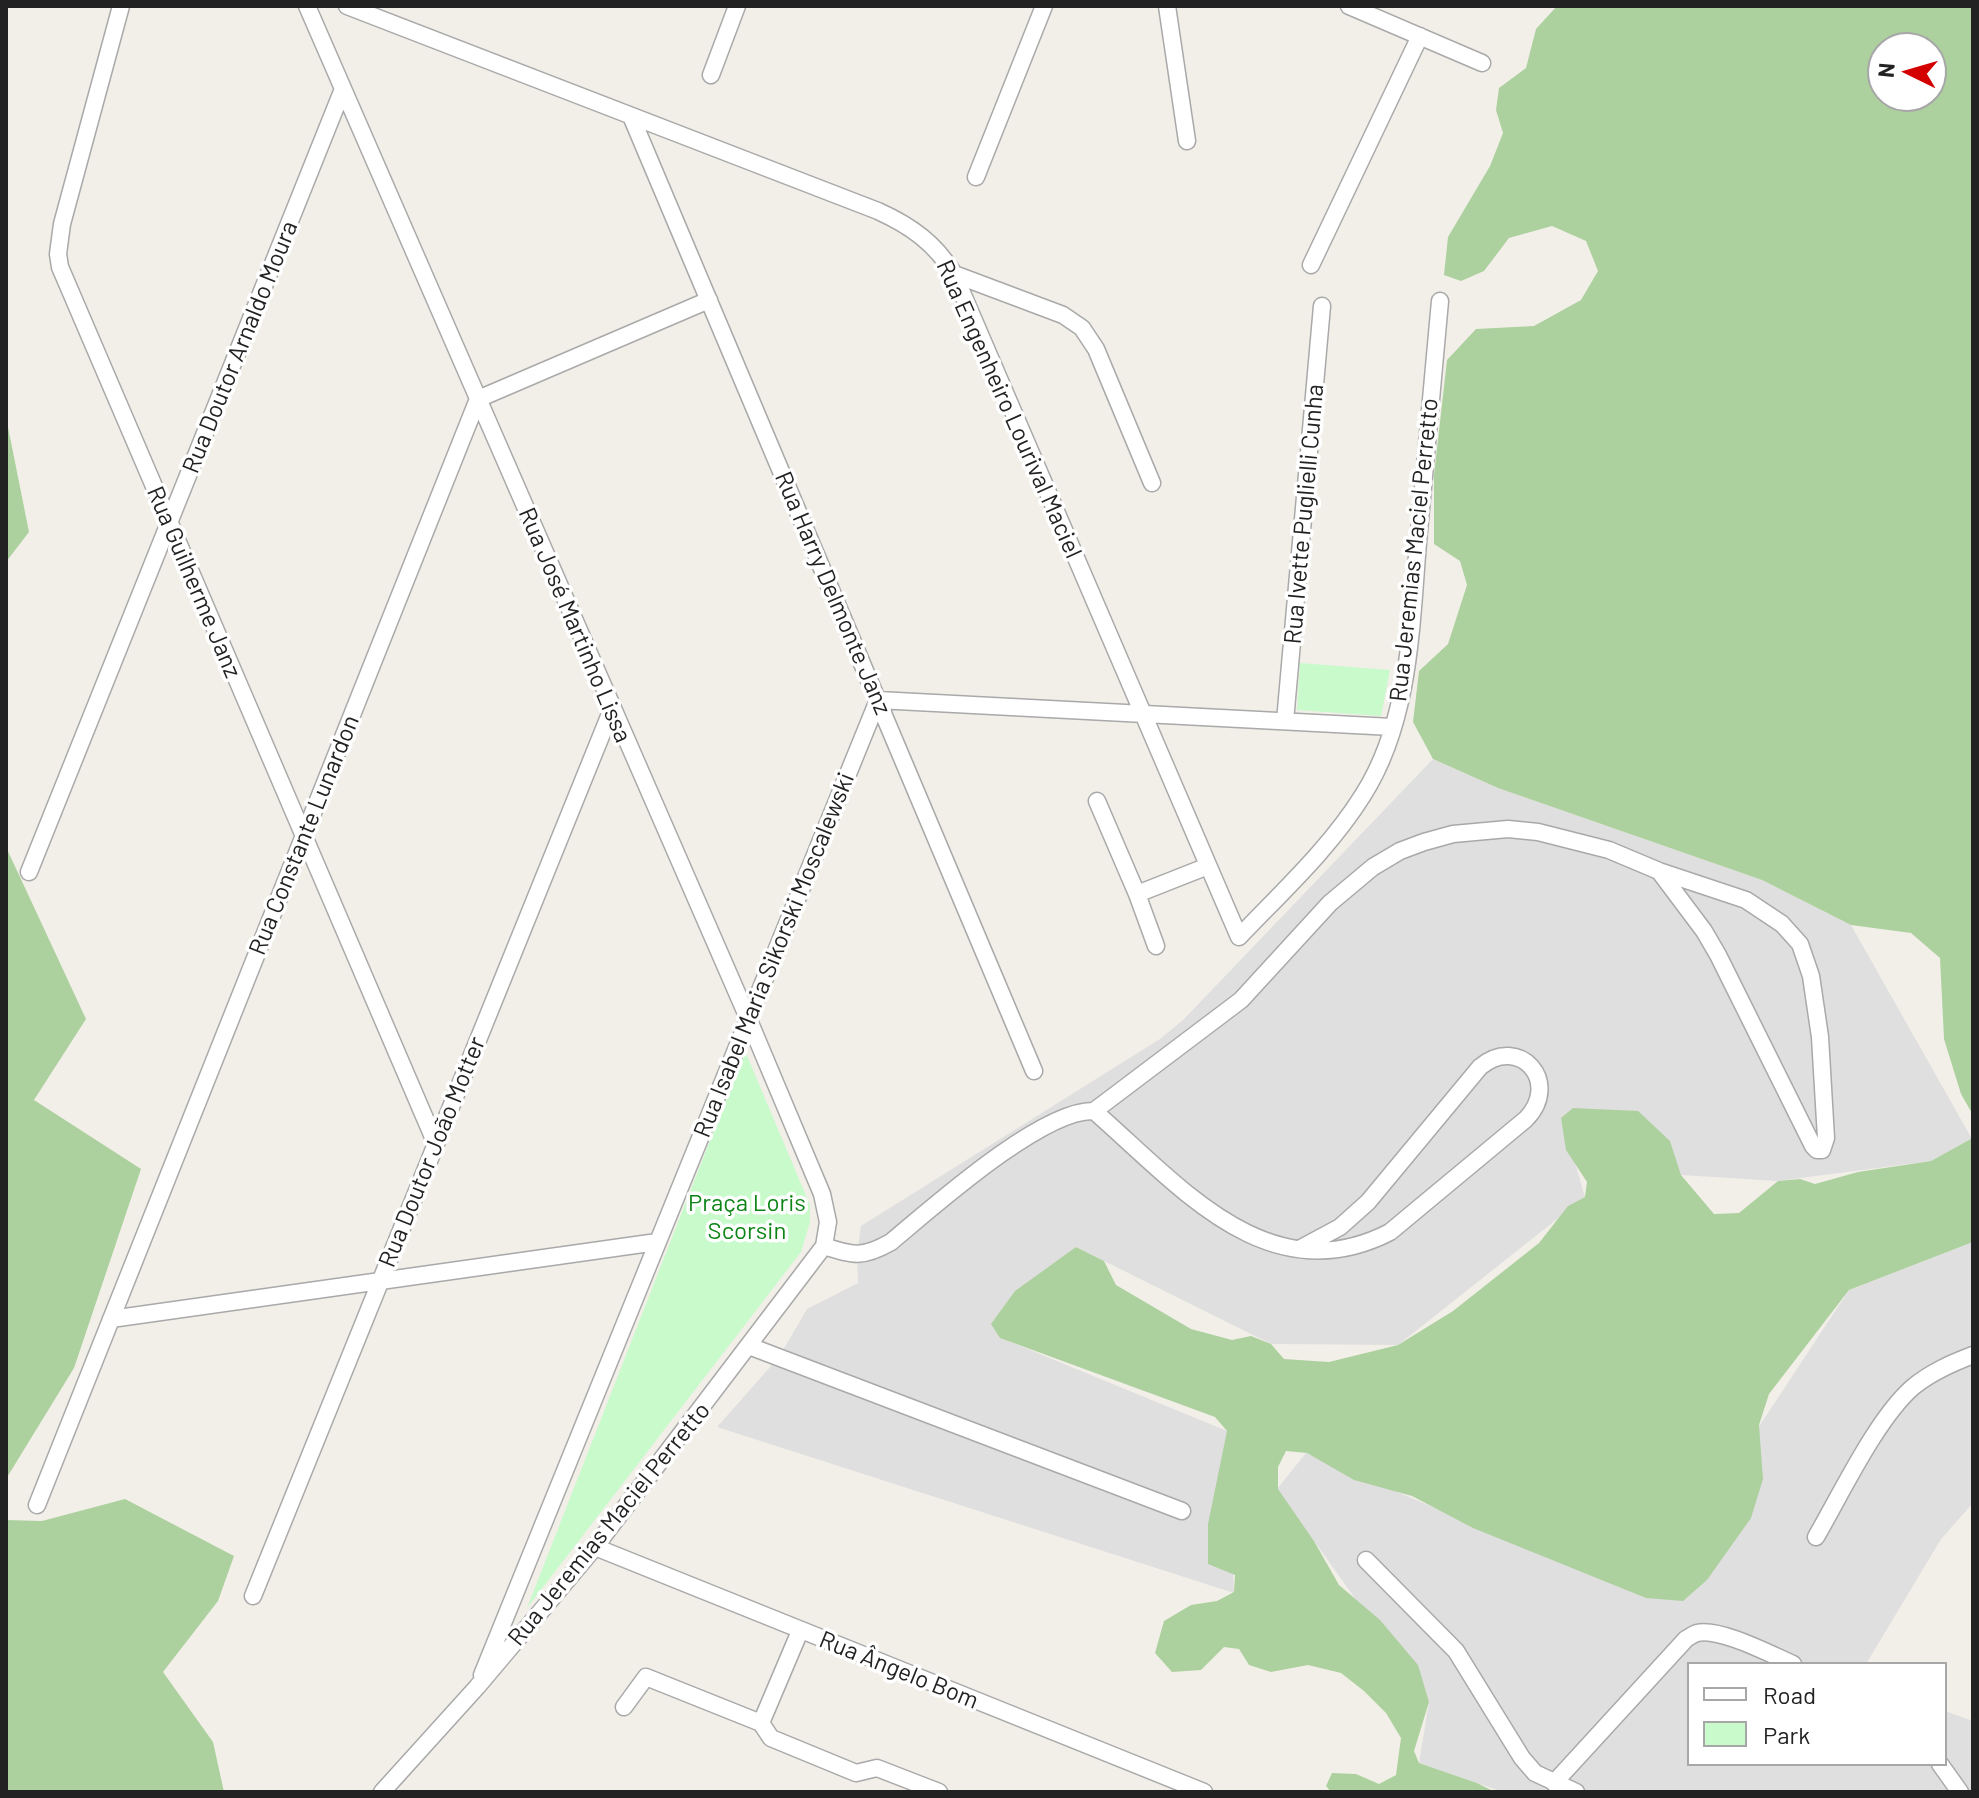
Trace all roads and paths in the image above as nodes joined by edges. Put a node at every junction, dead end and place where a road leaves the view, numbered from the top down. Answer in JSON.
{"nodes":[{"id":1,"x":121,"y":6,"type":"edge"},
{"id":2,"x":307,"y":6,"type":"edge"},
{"id":3,"x":347,"y":6,"type":"edge"},
{"id":4,"x":737,"y":6,"type":"edge"},
{"id":5,"x":1044,"y":6,"type":"edge"},
{"id":6,"x":1167,"y":6,"type":"edge"},
{"id":7,"x":1349,"y":6,"type":"edge"},
{"id":8,"x":1420,"y":36,"type":"junction"},
{"id":9,"x":1482,"y":63,"type":"dead end"},
{"id":10,"x":711,"y":75,"type":"dead end"},
{"id":11,"x":343,"y":89,"type":"junction"},
{"id":12,"x":631,"y":116,"type":"junction"},
{"id":13,"x":1187,"y":141,"type":"dead end"},
{"id":14,"x":976,"y":177,"type":"dead end"},
{"id":15,"x":1311,"y":265,"type":"dead end"},
{"id":16,"x":954,"y":274,"type":"junction"},
{"id":17,"x":709,"y":300,"type":"junction"},
{"id":18,"x":1440,"y":301,"type":"dead end"},
{"id":19,"x":1322,"y":306,"type":"dead end"},
{"id":20,"x":478,"y":399,"type":"junction"},
{"id":21,"x":1152,"y":483,"type":"dead end"},
{"id":22,"x":169,"y":524,"type":"junction"},
{"id":23,"x":878,"y":700,"type":"junction"},
{"id":24,"x":612,"y":709,"type":"junction"},
{"id":25,"x":1143,"y":714,"type":"junction"},
{"id":26,"x":1285,"y":721,"type":"junction"},
{"id":27,"x":1392,"y":727,"type":"junction"},
{"id":28,"x":1097,"y":801,"type":"dead end"},
{"id":29,"x":304,"y":836,"type":"junction"},
{"id":30,"x":1208,"y":866,"type":"junction"},
{"id":31,"x":1659,"y":871,"type":"junction"},
{"id":32,"x":29,"y":872,"type":"dead end"},
{"id":33,"x":1137,"y":894,"type":"junction"},
{"id":34,"x":1239,"y":937,"type":"joint"},
{"id":35,"x":1156,"y":946,"type":"dead end"},
{"id":36,"x":748,"y":1018,"type":"junction"},
{"id":37,"x":1034,"y":1071,"type":"dead end"},
{"id":38,"x":1094,"y":1111,"type":"junction"},
{"id":39,"x":436,"y":1144,"type":"junction"},
{"id":40,"x":657,"y":1242,"type":"junction"},
{"id":41,"x":824,"y":1246,"type":"junction"},
{"id":42,"x":1301,"y":1248,"type":"junction"},
{"id":43,"x":380,"y":1281,"type":"junction"},
{"id":44,"x":111,"y":1319,"type":"junction"},
{"id":45,"x":749,"y":1346,"type":"junction"},
{"id":46,"x":1973,"y":1355,"type":"edge"},
{"id":47,"x":37,"y":1505,"type":"dead end"},
{"id":48,"x":1182,"y":1511,"type":"dead end"},
{"id":49,"x":1816,"y":1537,"type":"dead end"},
{"id":50,"x":595,"y":1547,"type":"junction"},
{"id":51,"x":1366,"y":1560,"type":"dead end"},
{"id":52,"x":253,"y":1596,"type":"dead end"},
{"id":53,"x":800,"y":1631,"type":"junction"},
{"id":54,"x":1788,"y":1662,"type":"edge"},
{"id":55,"x":477,"y":1687,"type":"junction"},
{"id":56,"x":624,"y":1707,"type":"dead end"},
{"id":57,"x":761,"y":1723,"type":"junction"},
{"id":58,"x":1941,"y":1766,"type":"edge"},
{"id":59,"x":1554,"y":1783,"type":"junction"},
{"id":60,"x":382,"y":1792,"type":"edge"},
{"id":61,"x":939,"y":1792,"type":"edge"},
{"id":62,"x":1204,"y":1792,"type":"edge"},
{"id":63,"x":1576,"y":1792,"type":"edge"},
{"id":64,"x":1960,"y":1792,"type":"edge"}],
"edges":[{"from":1,"to":22,"type":"street","name":"Rua Guilherme Janz"},
{"from":2,"to":11,"type":"street","name":"Rua José Martinho Lissa"},
{"from":3,"to":12,"type":"street","name":"Rua Engenheiro Lourival Maciel"},
{"from":4,"to":10,"type":"street"},
{"from":5,"to":14,"type":"street"},
{"from":6,"to":13,"type":"street"},
{"from":7,"to":8,"type":"street"},
{"from":8,"to":9,"type":"street"},
{"from":8,"to":15,"type":"street"},
{"from":11,"to":20,"type":"street","name":"Rua José Martinho Lissa"},
{"from":11,"to":22,"type":"street","name":"Rua Doutor Arnaldo Moura"},
{"from":12,"to":16,"type":"street","name":"Rua Engenheiro Lourival Maciel"},
{"from":12,"to":17,"type":"street","name":"Rua Harry Delmonte Janz"},
{"from":16,"to":21,"type":"street"},
{"from":16,"to":25,"type":"street","name":"Rua Engenheiro Lourival Maciel"},
{"from":17,"to":20,"type":"street"},
{"from":17,"to":23,"type":"street","name":"Rua Harry Delmonte Janz"},
{"from":18,"to":27,"type":"street","name":"Rua Jeremias Maciel Perretto"},
{"from":19,"to":26,"type":"street","name":"Rua Ivette Puglielli Cunha"},
{"from":20,"to":24,"type":"street","name":"Rua José Martinho Lissa"},
{"from":20,"to":29,"type":"street","name":"Rua Constante Lunardon"},
{"from":22,"to":29,"type":"street","name":"Rua Guilherme Janz"},
{"from":22,"to":32,"type":"street","name":"Rua Doutor Arnaldo Moura"},
{"from":23,"to":25,"type":"street"},
{"from":23,"to":36,"type":"street","name":"Rua Isabel Maria Sikorski Moscalewski"},
{"from":23,"to":37,"type":"street","name":"Rua Harry Delmonte Janz"},
{"from":24,"to":36,"type":"street","name":"Rua José Martinho Lissa"},
{"from":24,"to":39,"type":"street","name":"Rua Doutor João Motter"},
{"from":25,"to":26,"type":"street"},
{"from":25,"to":30,"type":"street","name":"Rua Engenheiro Lourival Maciel"},
{"from":26,"to":27,"type":"street"},
{"from":27,"to":34,"type":"street","name":"Rua Jeremias Maciel Perretto"},
{"from":28,"to":33,"type":"street"},
{"from":29,"to":39,"type":"street","name":"Rua Guilherme Janz"},
{"from":29,"to":44,"type":"street","name":"Rua Constante Lunardon"},
{"from":30,"to":33,"type":"street"},
{"from":30,"to":34,"type":"street","name":"Rua Engenheiro Lourival Maciel"},
{"from":31,"to":31,"type":"street"},
{"from":31,"to":38,"type":"street"},
{"from":33,"to":35,"type":"street"},
{"from":36,"to":40,"type":"street","name":"Rua Isabel Maria Sikorski Moscalewski"},
{"from":36,"to":41,"type":"street","name":"Rua José Martinho Lissa"},
{"from":38,"to":41,"type":"street"},
{"from":38,"to":42,"type":"street"},
{"from":39,"to":43,"type":"street","name":"Rua Doutor João Motter"},
{"from":40,"to":43,"type":"street"},
{"from":40,"to":55,"type":"street","name":"Rua Isabel Maria Sikorski Moscalewski"},
{"from":41,"to":45,"type":"street","name":"Rua Jeremias Maciel Perretto"},
{"from":42,"to":42,"type":"street"},
{"from":43,"to":44,"type":"street"},
{"from":43,"to":52,"type":"street","name":"Rua Doutor João Motter"},
{"from":44,"to":47,"type":"street","name":"Rua Constante Lunardon"},
{"from":45,"to":48,"type":"street"},
{"from":45,"to":50,"type":"street","name":"Rua Jeremias Maciel Perretto"},
{"from":46,"to":49,"type":"street"},
{"from":50,"to":53,"type":"street","name":"Rua Ângelo Bom"},
{"from":50,"to":55,"type":"street","name":"Rua Jeremias Maciel Perretto"},
{"from":51,"to":59,"type":"street"},
{"from":53,"to":57,"type":"street"},
{"from":53,"to":62,"type":"street","name":"Rua Ângelo Bom"},
{"from":54,"to":59,"type":"street"},
{"from":55,"to":60,"type":"street","name":"Rua Jeremias Maciel Perretto"},
{"from":56,"to":57,"type":"street"},
{"from":57,"to":61,"type":"street"},
{"from":58,"to":64,"type":"street"},
{"from":59,"to":63,"type":"street"}]}
